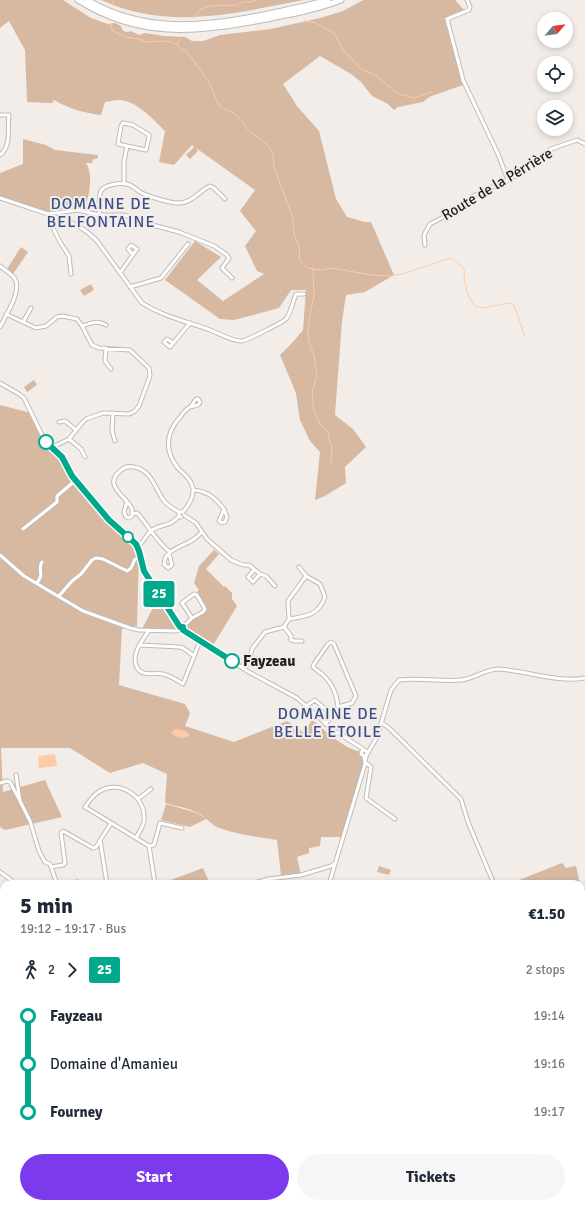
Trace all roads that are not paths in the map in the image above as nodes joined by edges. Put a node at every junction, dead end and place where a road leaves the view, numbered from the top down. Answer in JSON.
{"nodes":[{"id":1,"x":78,"y":0,"type":"edge"},
{"id":2,"x":87,"y":0,"type":"edge"},
{"id":3,"x":328,"y":0,"type":"edge"},
{"id":4,"x":341,"y":0,"type":"edge"},
{"id":5,"x":467,"y":0,"type":"edge"},
{"id":6,"x":0,"y":115,"type":"edge"},
{"id":7,"x":585,"y":144,"type":"edge"},
{"id":8,"x":127,"y":146,"type":"junction"},
{"id":9,"x":0,"y":155,"type":"edge"},
{"id":10,"x":508,"y":180,"type":"junction"},
{"id":11,"x":124,"y":184,"type":"junction"},
{"id":12,"x":0,"y":198,"type":"edge"},
{"id":13,"x":225,"y":199,"type":"dead end"},
{"id":14,"x":51,"y":215,"type":"junction"},
{"id":15,"x":99,"y":215,"type":"junction"},
{"id":16,"x":188,"y":244,"type":"dead end"},
{"id":17,"x":424,"y":245,"type":"dead end"},
{"id":18,"x":133,"y":255,"type":"dead end"},
{"id":19,"x":0,"y":266,"type":"edge"},
{"id":20,"x":120,"y":273,"type":"junction"},
{"id":21,"x":71,"y":274,"type":"dead end"},
{"id":22,"x":232,"y":278,"type":"dead end"},
{"id":23,"x":130,"y":287,"type":"junction"},
{"id":24,"x":304,"y":294,"type":"dead end"},
{"id":25,"x":31,"y":308,"type":"dead end"},
{"id":26,"x":7,"y":312,"type":"junction"},
{"id":27,"x":24,"y":322,"type":"junction"},
{"id":28,"x":190,"y":323,"type":"junction"},
{"id":29,"x":106,"y":325,"type":"dead end"},
{"id":30,"x":82,"y":326,"type":"junction"},
{"id":31,"x":0,"y":327,"type":"edge"},
{"id":32,"x":173,"y":343,"type":"dead end"},
{"id":33,"x":106,"y":348,"type":"junction"},
{"id":34,"x":111,"y":369,"type":"dead end"},
{"id":35,"x":0,"y":383,"type":"edge"},
{"id":36,"x":191,"y":406,"type":"dead end"},
{"id":37,"x":113,"y":413,"type":"junction"},
{"id":38,"x":59,"y":422,"type":"dead end"},
{"id":39,"x":76,"y":430,"type":"junction"},
{"id":40,"x":69,"y":439,"type":"junction"},
{"id":41,"x":115,"y":441,"type":"dead end"},
{"id":42,"x":54,"y":449,"type":"junction"},
{"id":43,"x":85,"y":457,"type":"dead end"},
{"id":44,"x":76,"y":480,"type":"junction"},
{"id":45,"x":193,"y":490,"type":"junction"},
{"id":46,"x":127,"y":502,"type":"junction"},
{"id":47,"x":224,"y":508,"type":"dead end"},
{"id":48,"x":184,"y":513,"type":"junction"},
{"id":49,"x":132,"y":514,"type":"junction"},
{"id":50,"x":179,"y":514,"type":"junction"},
{"id":51,"x":25,"y":528,"type":"dead end"},
{"id":52,"x":150,"y":531,"type":"junction"},
{"id":53,"x":202,"y":532,"type":"junction"},
{"id":54,"x":137,"y":547,"type":"junction"},
{"id":55,"x":0,"y":555,"type":"edge"},
{"id":56,"x":141,"y":558,"type":"junction"},
{"id":57,"x":42,"y":562,"type":"dead end"},
{"id":58,"x":299,"y":567,"type":"dead end"},
{"id":59,"x":254,"y":570,"type":"junction"},
{"id":60,"x":260,"y":574,"type":"junction"},
{"id":61,"x":306,"y":576,"type":"junction"},
{"id":62,"x":37,"y":583,"type":"junction"},
{"id":63,"x":275,"y":586,"type":"dead end"},
{"id":64,"x":59,"y":596,"type":"junction"},
{"id":65,"x":192,"y":618,"type":"junction"},
{"id":66,"x":289,"y":619,"type":"junction"},
{"id":67,"x":284,"y":627,"type":"junction"},
{"id":68,"x":181,"y":628,"type":"junction"},
{"id":69,"x":149,"y":630,"type":"junction"},
{"id":70,"x":200,"y":641,"type":"junction"},
{"id":71,"x":302,"y":641,"type":"dead end"},
{"id":72,"x":140,"y":645,"type":"junction"},
{"id":73,"x":194,"y":656,"type":"junction"},
{"id":74,"x":250,"y":658,"type":"junction"},
{"id":75,"x":274,"y":665,"type":"dead end"},
{"id":76,"x":243,"y":668,"type":"junction"},
{"id":77,"x":585,"y":678,"type":"edge"},
{"id":78,"x":306,"y":706,"type":"junction"},
{"id":79,"x":338,"y":707,"type":"junction"},
{"id":80,"x":332,"y":716,"type":"junction"},
{"id":81,"x":382,"y":723,"type":"junction"},
{"id":82,"x":325,"y":724,"type":"junction"},
{"id":83,"x":364,"y":753,"type":"junction"},
{"id":84,"x":365,"y":762,"type":"junction"},
{"id":85,"x":16,"y":776,"type":"dead end"},
{"id":86,"x":0,"y":783,"type":"edge"},
{"id":87,"x":151,"y":789,"type":"dead end"},
{"id":88,"x":138,"y":799,"type":"junction"},
{"id":89,"x":20,"y":801,"type":"junction"},
{"id":90,"x":396,"y":819,"type":"dead end"},
{"id":91,"x":111,"y":823,"type":"junction"},
{"id":92,"x":182,"y":828,"type":"dead end"},
{"id":93,"x":136,"y":838,"type":"junction"},
{"id":94,"x":100,"y":840,"type":"junction"},
{"id":95,"x":149,"y":846,"type":"junction"},
{"id":96,"x":334,"y":864,"type":"junction"},
{"id":97,"x":51,"y":867,"type":"junction"},
{"id":98,"x":0,"y":872,"type":"edge"},
{"id":99,"x":11,"y":880,"type":"edge"},
{"id":100,"x":55,"y":880,"type":"edge"},
{"id":101,"x":106,"y":880,"type":"edge"},
{"id":102,"x":154,"y":880,"type":"edge"},
{"id":103,"x":265,"y":880,"type":"edge"},
{"id":104,"x":330,"y":880,"type":"edge"},
{"id":105,"x":492,"y":880,"type":"edge"}],
"edges":[{"from":1,"to":4,"type":"highway"},
{"from":2,"to":3,"type":"highway"},
{"from":5,"to":10,"type":"street"},
{"from":6,"to":9,"type":"street"},
{"from":7,"to":10,"type":"street","name":"Route de la Pérrière"},
{"from":8,"to":8,"type":"street"},
{"from":8,"to":11,"type":"street"},
{"from":10,"to":17,"type":"street","name":"Route de la Pérrière"},
{"from":11,"to":13,"type":"street"},
{"from":11,"to":15,"type":"street"},
{"from":12,"to":14,"type":"street"},
{"from":14,"to":15,"type":"street"},
{"from":14,"to":20,"type":"street"},
{"from":14,"to":21,"type":"street"},
{"from":15,"to":22,"type":"street"},
{"from":16,"to":23,"type":"street"},
{"from":18,"to":20,"type":"street"},
{"from":19,"to":26,"type":"street"},
{"from":20,"to":23,"type":"street"},
{"from":23,"to":28,"type":"street"},
{"from":24,"to":28,"type":"street"},
{"from":25,"to":27,"type":"street"},
{"from":26,"to":27,"type":"street"},
{"from":26,"to":31,"type":"street"},
{"from":27,"to":30,"type":"street"},
{"from":28,"to":32,"type":"street"},
{"from":29,"to":30,"type":"street"},
{"from":30,"to":33,"type":"street"},
{"from":33,"to":34,"type":"street"},
{"from":33,"to":37,"type":"street"},
{"from":35,"to":42,"type":"street"},
{"from":36,"to":45,"type":"street"},
{"from":37,"to":39,"type":"street"},
{"from":37,"to":41,"type":"street"},
{"from":38,"to":39,"type":"street"},
{"from":39,"to":40,"type":"street"},
{"from":40,"to":42,"type":"street"},
{"from":40,"to":43,"type":"street"},
{"from":42,"to":44,"type":"street"},
{"from":44,"to":51,"type":"street"},
{"from":44,"to":54,"type":"street"},
{"from":45,"to":47,"type":"street"},
{"from":45,"to":48,"type":"street"},
{"from":46,"to":49,"type":"street"},
{"from":46,"to":49,"type":"street"},
{"from":46,"to":50,"type":"street"},
{"from":48,"to":50,"type":"street"},
{"from":48,"to":53,"type":"street"},
{"from":49,"to":52,"type":"street"},
{"from":50,"to":52,"type":"street"},
{"from":52,"to":53,"type":"street"},
{"from":52,"to":54,"type":"street"},
{"from":53,"to":59,"type":"street"},
{"from":54,"to":56,"type":"street"},
{"from":55,"to":62,"type":"street"},
{"from":56,"to":64,"type":"street"},
{"from":56,"to":68,"type":"street"},
{"from":57,"to":62,"type":"street"},
{"from":58,"to":61,"type":"street"},
{"from":59,"to":60,"type":"street"},
{"from":59,"to":60,"type":"street"},
{"from":60,"to":63,"type":"street"},
{"from":61,"to":66,"type":"street"},
{"from":61,"to":66,"type":"street"},
{"from":62,"to":64,"type":"street"},
{"from":64,"to":69,"type":"street"},
{"from":65,"to":65,"type":"street"},
{"from":65,"to":68,"type":"street"},
{"from":66,"to":67,"type":"street"},
{"from":67,"to":71,"type":"street"},
{"from":67,"to":74,"type":"street"},
{"from":68,"to":69,"type":"street"},
{"from":68,"to":70,"type":"street"},
{"from":69,"to":72,"type":"street"},
{"from":70,"to":73,"type":"street"},
{"from":70,"to":76,"type":"street"},
{"from":72,"to":73,"type":"street"},
{"from":72,"to":73,"type":"street"},
{"from":74,"to":75,"type":"street"},
{"from":74,"to":76,"type":"street"},
{"from":76,"to":78,"type":"street"},
{"from":77,"to":81,"type":"street"},
{"from":78,"to":80,"type":"street"},
{"from":78,"to":82,"type":"street"},
{"from":79,"to":79,"type":"street"},
{"from":79,"to":80,"type":"street"},
{"from":80,"to":82,"type":"street"},
{"from":81,"to":83,"type":"street"},
{"from":81,"to":105,"type":"street"},
{"from":82,"to":83,"type":"street"},
{"from":83,"to":84,"type":"street"},
{"from":84,"to":90,"type":"street"},
{"from":84,"to":96,"type":"street"},
{"from":85,"to":89,"type":"street"},
{"from":86,"to":89,"type":"street"},
{"from":87,"to":88,"type":"street"},
{"from":88,"to":91,"type":"street"},
{"from":88,"to":93,"type":"street"},
{"from":89,"to":97,"type":"street"},
{"from":91,"to":93,"type":"street"},
{"from":91,"to":94,"type":"street"},
{"from":92,"to":95,"type":"street"},
{"from":93,"to":95,"type":"street"},
{"from":94,"to":97,"type":"street"},
{"from":94,"to":101,"type":"street"},
{"from":95,"to":102,"type":"street"},
{"from":96,"to":103,"type":"street"},
{"from":96,"to":104,"type":"street"},
{"from":97,"to":100,"type":"street"},
{"from":98,"to":99,"type":"street"}]}
